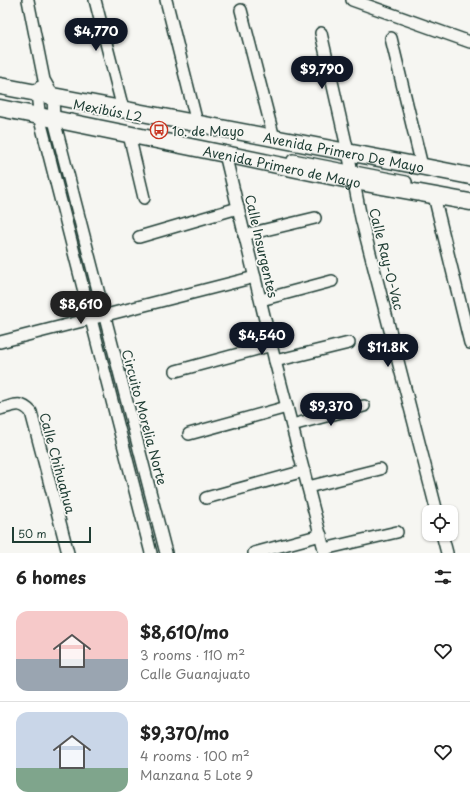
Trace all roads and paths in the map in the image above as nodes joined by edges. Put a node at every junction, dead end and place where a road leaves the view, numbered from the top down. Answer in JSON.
{"nodes":[{"id":1,"x":28,"y":0,"type":"edge"},
{"id":2,"x":95,"y":0,"type":"edge"},
{"id":3,"x":166,"y":0,"type":"edge"},
{"id":4,"x":352,"y":0,"type":"edge"},
{"id":5,"x":240,"y":10,"type":"dead end"},
{"id":6,"x":321,"y":33,"type":"dead end"},
{"id":7,"x":391,"y":38,"type":"dead end"},
{"id":8,"x":470,"y":42,"type":"edge"},
{"id":9,"x":0,"y":86,"type":"edge"},
{"id":10,"x":39,"y":90,"type":"junction"},
{"id":11,"x":0,"y":91,"type":"edge"},
{"id":12,"x":53,"y":99,"type":"junction"},
{"id":13,"x":0,"y":103,"type":"edge"},
{"id":14,"x":0,"y":108,"type":"edge"},
{"id":15,"x":123,"y":109,"type":"junction"},
{"id":16,"x":46,"y":115,"type":"junction"},
{"id":17,"x":197,"y":123,"type":"junction"},
{"id":18,"x":129,"y":135,"type":"junction"},
{"id":19,"x":274,"y":138,"type":"junction"},
{"id":20,"x":225,"y":154,"type":"junction"},
{"id":21,"x":349,"y":156,"type":"junction"},
{"id":22,"x":422,"y":166,"type":"junction"},
{"id":23,"x":470,"y":176,"type":"edge"},
{"id":24,"x":353,"y":177,"type":"junction"},
{"id":25,"x":470,"y":183,"type":"edge"},
{"id":26,"x":470,"y":195,"type":"edge"},
{"id":27,"x":434,"y":196,"type":"junction"},
{"id":28,"x":144,"y":198,"type":"dead end"},
{"id":29,"x":470,"y":202,"type":"edge"},
{"id":30,"x":238,"y":208,"type":"junction"},
{"id":31,"x":315,"y":218,"type":"dead end"},
{"id":32,"x":244,"y":235,"type":"junction"},
{"id":33,"x":139,"y":237,"type":"dead end"},
{"id":34,"x":255,"y":277,"type":"junction"},
{"id":35,"x":332,"y":282,"type":"dead end"},
{"id":36,"x":261,"y":300,"type":"junction"},
{"id":37,"x":104,"y":315,"type":"junction"},
{"id":38,"x":91,"y":318,"type":"junction"},
{"id":39,"x":0,"y":342,"type":"edge"},
{"id":40,"x":349,"y":343,"type":"dead end"},
{"id":41,"x":470,"y":343,"type":"edge"},
{"id":42,"x":272,"y":345,"type":"junction"},
{"id":43,"x":275,"y":361,"type":"junction"},
{"id":44,"x":176,"y":371,"type":"dead end"},
{"id":45,"x":364,"y":406,"type":"dead end"},
{"id":46,"x":287,"y":407,"type":"junction"},
{"id":47,"x":0,"y":409,"type":"edge"},
{"id":48,"x":292,"y":425,"type":"junction"},
{"id":49,"x":189,"y":434,"type":"dead end"},
{"id":50,"x":380,"y":469,"type":"dead end"},
{"id":51,"x":304,"y":471,"type":"junction"},
{"id":52,"x":308,"y":487,"type":"junction"},
{"id":53,"x":206,"y":498,"type":"dead end"},
{"id":54,"x":435,"y":505,"type":"edge"},
{"id":55,"x":397,"y":532,"type":"dead end"},
{"id":56,"x":321,"y":535,"type":"junction"},
{"id":57,"x":444,"y":541,"type":"edge"},
{"id":58,"x":324,"y":551,"type":"edge"},
{"id":59,"x":68,"y":553,"type":"edge"},
{"id":60,"x":151,"y":553,"type":"edge"},
{"id":61,"x":166,"y":553,"type":"edge"},
{"id":62,"x":254,"y":553,"type":"edge"},
{"id":63,"x":447,"y":553,"type":"edge"}],
"edges":[{"from":1,"to":10,"type":"street","name":"Circuito Morelia Norte"},
{"from":2,"to":15,"type":"street"},
{"from":3,"to":17,"type":"street"},
{"from":4,"to":8,"type":"street"},
{"from":5,"to":19,"type":"street"},
{"from":6,"to":21,"type":"street","name":"Calle Ray-O-Vac"},
{"from":7,"to":22,"type":"street"},
{"from":9,"to":10,"type":"highway"},
{"from":10,"to":11,"type":"street"},
{"from":10,"to":12,"type":"highway"},
{"from":10,"to":16,"type":"street","name":"Circuito Morelia Norte"},
{"from":12,"to":15,"type":"highway","name":"Avenida Primero De Mayo"},
{"from":12,"to":16,"type":"street","name":"Circuito Morelia Norte"},
{"from":12,"to":21,"type":"street","name":"Mexibús L2"},
{"from":13,"to":16,"type":"street","name":"Mexibús L2"},
{"from":14,"to":16,"type":"highway","name":"Avenida Primero de Mayo"},
{"from":15,"to":17,"type":"highway","name":"Avenida Primero De Mayo"},
{"from":16,"to":18,"type":"highway","name":"Avenida Primero de Mayo"},
{"from":16,"to":24,"type":"street","name":"Mexibús L2"},
{"from":16,"to":37,"type":"street","name":"Circuito Morelia Norte"},
{"from":16,"to":38,"type":"street","name":"Circuito Morelia Norte"},
{"from":17,"to":19,"type":"highway","name":"Avenida Primero De Mayo"},
{"from":18,"to":20,"type":"highway","name":"Avenida Primero de Mayo"},
{"from":18,"to":28,"type":"street"},
{"from":19,"to":21,"type":"highway","name":"Avenida Primero De Mayo"},
{"from":20,"to":24,"type":"highway","name":"Avenida Primero de Mayo"},
{"from":20,"to":30,"type":"street","name":"Calle Insurgentes"},
{"from":21,"to":22,"type":"highway","name":"Avenida Primero De Mayo"},
{"from":21,"to":24,"type":"street","name":"Calle Ray-O-Vac"},
{"from":21,"to":25,"type":"street","name":"Mexibús L2"},
{"from":22,"to":23,"type":"highway","name":"Avenida Primero De Mayo"},
{"from":24,"to":26,"type":"street","name":"Mexibús L2"},
{"from":24,"to":27,"type":"highway","name":"Avenida Primero de Mayo"},
{"from":24,"to":54,"type":"street","name":"Calle Ray-O-Vac"},
{"from":27,"to":29,"type":"highway","name":"Avenida Primero de Mayo"},
{"from":27,"to":41,"type":"street"},
{"from":30,"to":32,"type":"street","name":"Calle Insurgentes"},
{"from":30,"to":33,"type":"street"},
{"from":31,"to":32,"type":"street"},
{"from":32,"to":34,"type":"street","name":"Calle Insurgentes"},
{"from":34,"to":36,"type":"street","name":"Calle Insurgentes"},
{"from":34,"to":37,"type":"street"},
{"from":35,"to":36,"type":"street"},
{"from":36,"to":42,"type":"street","name":"Calle Insurgentes"},
{"from":37,"to":38,"type":"street"},
{"from":37,"to":61,"type":"street","name":"Circuito Morelia Norte"},
{"from":38,"to":39,"type":"street"},
{"from":38,"to":60,"type":"street","name":"Circuito Morelia Norte"},
{"from":40,"to":43,"type":"street"},
{"from":42,"to":43,"type":"street","name":"Calle Insurgentes"},
{"from":42,"to":44,"type":"street"},
{"from":43,"to":46,"type":"street","name":"Calle Insurgentes"},
{"from":45,"to":48,"type":"street"},
{"from":46,"to":48,"type":"street","name":"Calle Insurgentes"},
{"from":46,"to":49,"type":"street"},
{"from":47,"to":59,"type":"street","name":"Calle Chihuahua"},
{"from":48,"to":51,"type":"street","name":"Calle Insurgentes"},
{"from":50,"to":52,"type":"street"},
{"from":51,"to":52,"type":"street","name":"Calle Insurgentes"},
{"from":51,"to":53,"type":"street"},
{"from":52,"to":56,"type":"street","name":"Calle Insurgentes"},
{"from":55,"to":58,"type":"street"},
{"from":56,"to":58,"type":"street","name":"Calle Insurgentes"},
{"from":56,"to":62,"type":"street"},
{"from":57,"to":63,"type":"street"}]}
